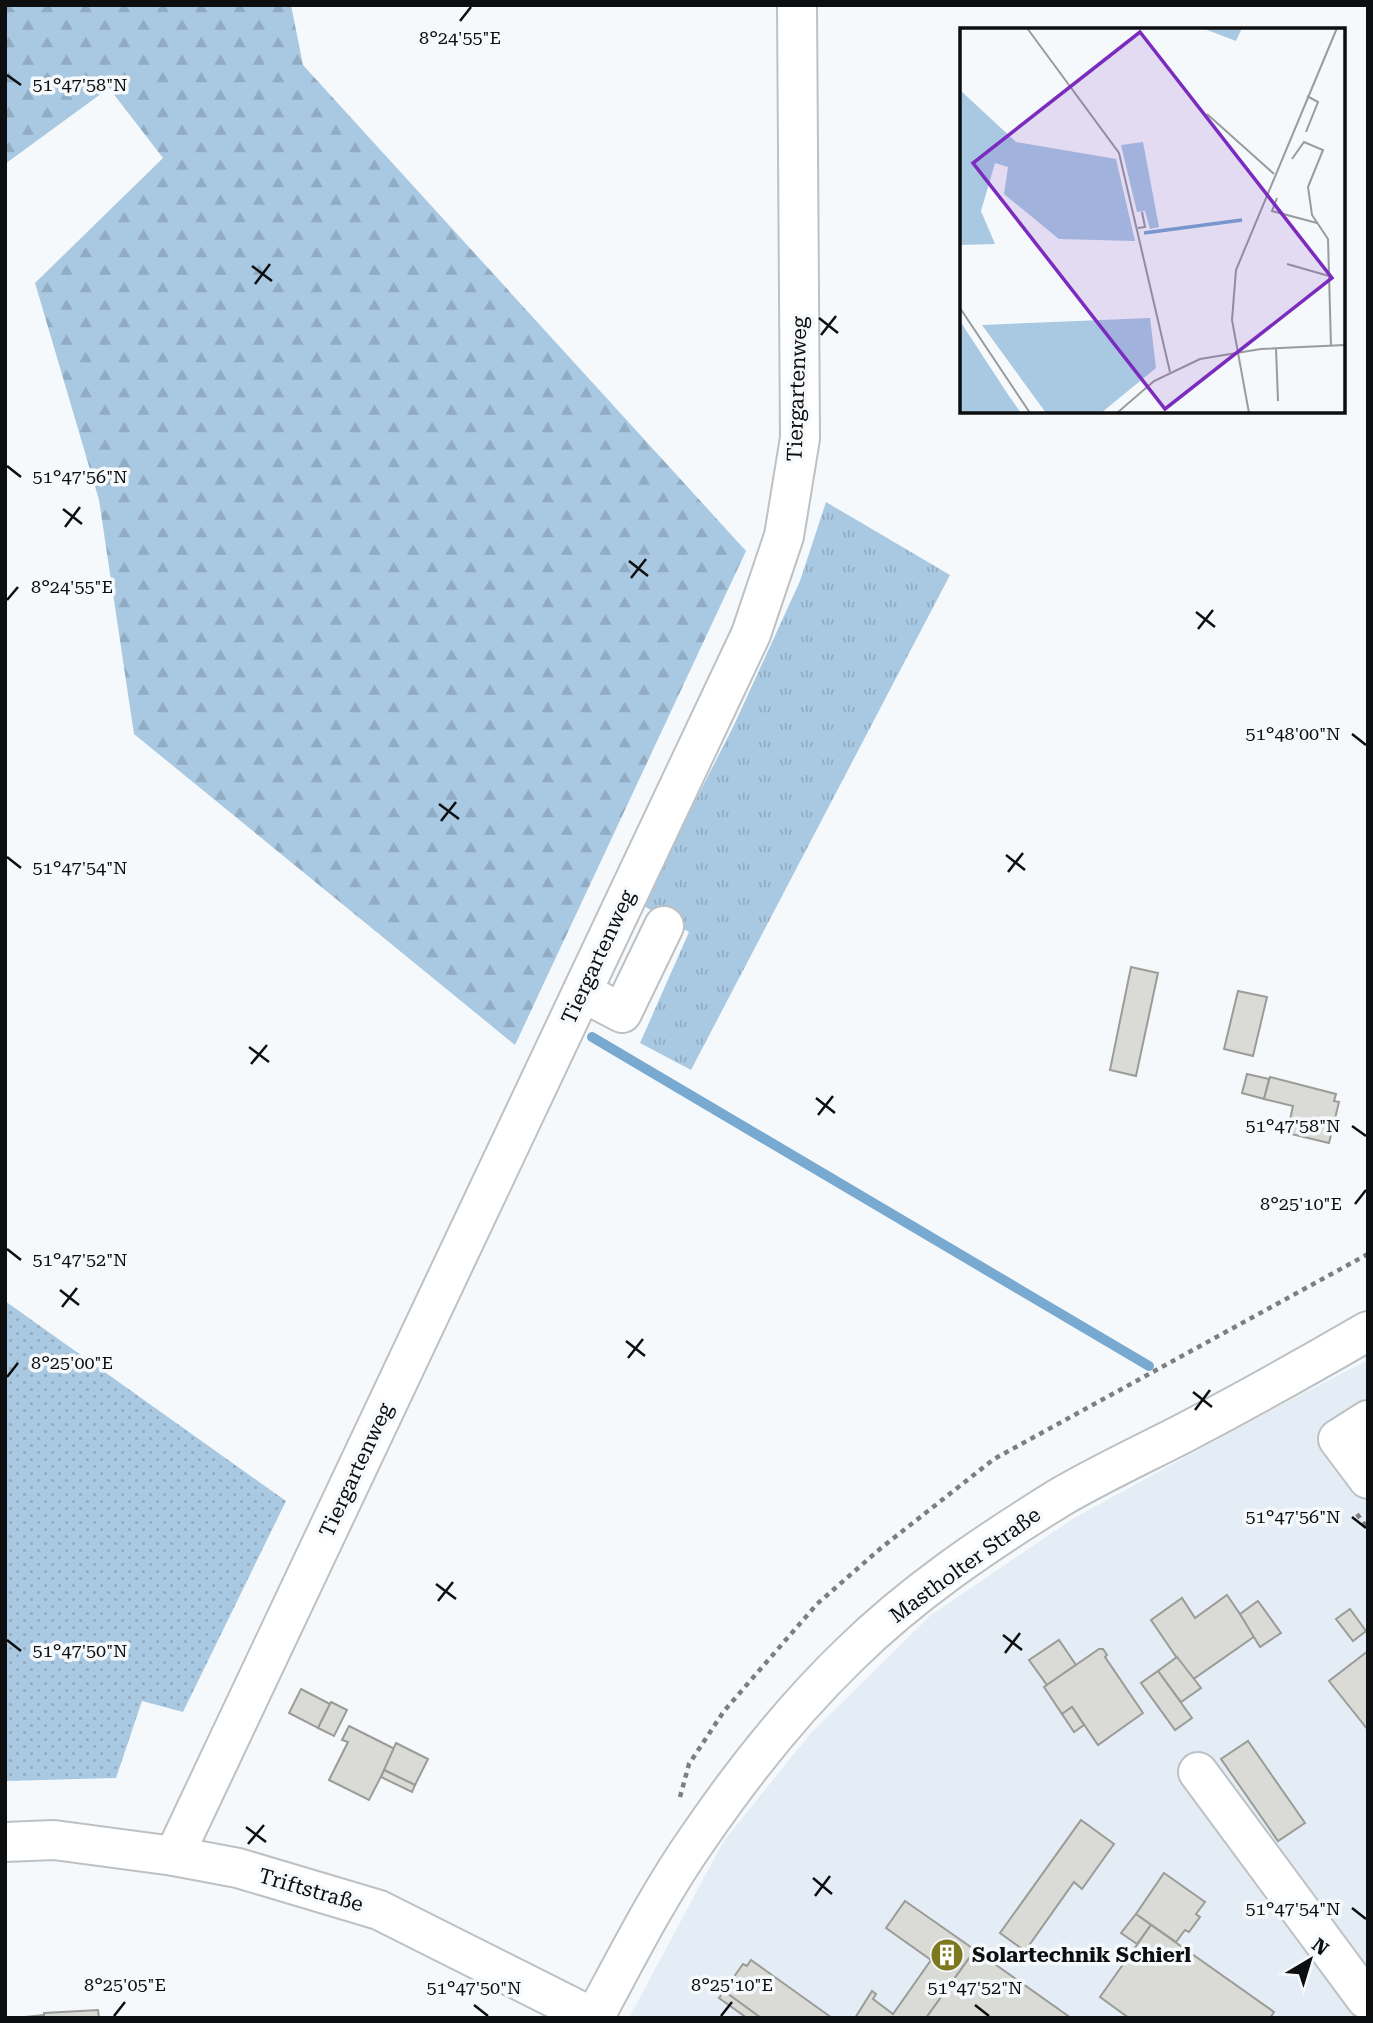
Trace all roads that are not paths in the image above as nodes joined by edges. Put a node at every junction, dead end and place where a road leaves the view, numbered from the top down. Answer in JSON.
{"nodes":[{"id":1,"x":797,"y":5,"type":"edge"},
{"id":2,"x":664,"y":926,"type":"dead end"},
{"id":3,"x":582,"y":992,"type":"junction"},
{"id":4,"x":1368,"y":1331,"type":"edge"},
{"id":5,"x":1368,"y":1420,"type":"edge"},
{"id":6,"x":1368,"y":1479,"type":"edge"},
{"id":7,"x":1198,"y":1772,"type":"dead end"},
{"id":8,"x":5,"y":1842,"type":"edge"},
{"id":9,"x":174,"y":1856,"type":"junction"},
{"id":10,"x":1362,"y":2005,"type":"edge"},
{"id":11,"x":594,"y":2018,"type":"edge"}],
"edges":[{"from":1,"to":3,"type":"street","name":"Tiergartenweg"},
{"from":2,"to":3,"type":"street"},
{"from":3,"to":9,"type":"street","name":"Tiergartenweg"},
{"from":4,"to":11,"type":"street","name":"Mastholter Straße"},
{"from":5,"to":6,"type":"street"},
{"from":7,"to":10,"type":"street"},
{"from":8,"to":9,"type":"street","name":"Triftstraße"},
{"from":9,"to":11,"type":"street","name":"Triftstraße"}]}
